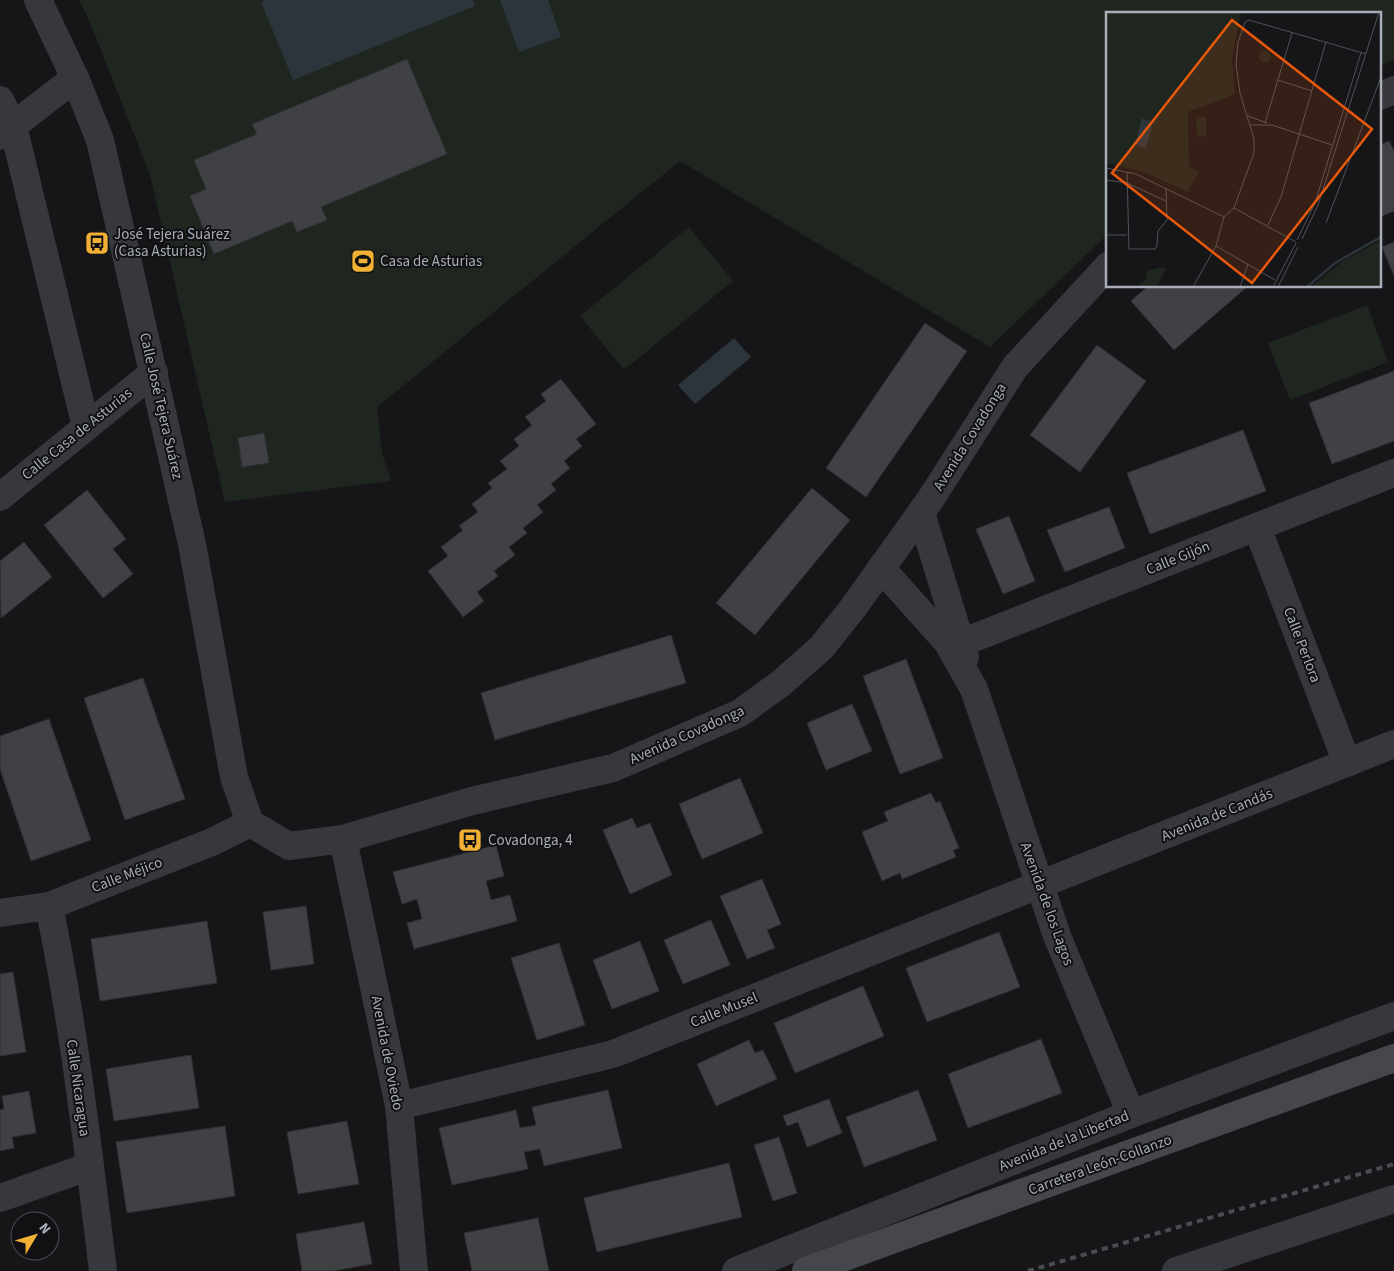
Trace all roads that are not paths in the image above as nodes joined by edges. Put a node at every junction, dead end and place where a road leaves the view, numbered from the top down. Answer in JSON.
{"nodes":[{"id":1,"x":38,"y":0,"type":"edge"},
{"id":2,"x":75,"y":78,"type":"junction"},
{"id":3,"x":1394,"y":90,"type":"edge"},
{"id":4,"x":1382,"y":95,"type":"edge"},
{"id":5,"x":0,"y":100,"type":"edge"},
{"id":6,"x":6,"y":131,"type":"edge"},
{"id":7,"x":1106,"y":268,"type":"edge"},
{"id":8,"x":154,"y":372,"type":"junction"},
{"id":9,"x":86,"y":427,"type":"junction"},
{"id":10,"x":1394,"y":473,"type":"edge"},
{"id":11,"x":0,"y":497,"type":"edge"},
{"id":12,"x":921,"y":513,"type":"junction"},
{"id":13,"x":1257,"y":527,"type":"junction"},
{"id":14,"x":881,"y":568,"type":"junction"},
{"id":15,"x":961,"y":643,"type":"junction"},
{"id":16,"x":974,"y":689,"type":"junction"},
{"id":17,"x":1394,"y":744,"type":"edge"},
{"id":18,"x":1347,"y":763,"type":"junction"},
{"id":19,"x":250,"y":823,"type":"junction"},
{"id":20,"x":342,"y":839,"type":"junction"},
{"id":21,"x":1039,"y":885,"type":"junction"},
{"id":22,"x":49,"y":906,"type":"junction"},
{"id":23,"x":0,"y":914,"type":"edge"},
{"id":24,"x":1394,"y":1016,"type":"edge"},
{"id":25,"x":1394,"y":1058,"type":"edge"},
{"id":26,"x":399,"y":1106,"type":"junction"},
{"id":27,"x":1131,"y":1114,"type":"junction"},
{"id":28,"x":90,"y":1166,"type":"junction"},
{"id":29,"x":0,"y":1198,"type":"edge"},
{"id":30,"x":1394,"y":1199,"type":"edge"},
{"id":31,"x":103,"y":1271,"type":"edge"},
{"id":32,"x":414,"y":1271,"type":"edge"},
{"id":33,"x":736,"y":1271,"type":"edge"},
{"id":34,"x":806,"y":1271,"type":"edge"},
{"id":35,"x":1176,"y":1271,"type":"edge"}],
"edges":[{"from":1,"to":2,"type":"street","name":"Calle José Tejera Suárez"},
{"from":2,"to":6,"type":"street"},
{"from":2,"to":8,"type":"street","name":"Calle José Tejera Suárez"},
{"from":3,"to":4,"type":"street"},
{"from":5,"to":6,"type":"street"},
{"from":6,"to":9,"type":"street"},
{"from":7,"to":12,"type":"street","name":"Avenida Covadonga"},
{"from":8,"to":9,"type":"street","name":"Calle Casa de Asturias"},
{"from":8,"to":19,"type":"street","name":"Calle José Tejera Suárez"},
{"from":9,"to":11,"type":"street","name":"Calle Casa de Asturias"},
{"from":10,"to":13,"type":"street","name":"Calle Gijón"},
{"from":12,"to":14,"type":"street","name":"Avenida Covadonga"},
{"from":12,"to":15,"type":"street","name":"Avenida de los Lagos"},
{"from":13,"to":15,"type":"street","name":"Calle Gijón"},
{"from":13,"to":18,"type":"street","name":"Calle Perlora"},
{"from":14,"to":16,"type":"street","name":"Avenida de los Lagos"},
{"from":14,"to":20,"type":"street","name":"Avenida Covadonga"},
{"from":15,"to":16,"type":"street","name":"Avenida de los Lagos"},
{"from":16,"to":21,"type":"street","name":"Avenida de los Lagos"},
{"from":17,"to":18,"type":"street","name":"Avenida de Candás"},
{"from":18,"to":21,"type":"street","name":"Avenida de Candás"},
{"from":19,"to":20,"type":"street","name":"Avenida Covadonga"},
{"from":19,"to":22,"type":"street","name":"Calle Méjico"},
{"from":20,"to":26,"type":"street","name":"Avenida de Oviedo"},
{"from":21,"to":26,"type":"street","name":"Calle Musel"},
{"from":21,"to":27,"type":"street","name":"Avenida de los Lagos"},
{"from":22,"to":23,"type":"street","name":"Calle Méjico"},
{"from":22,"to":28,"type":"street","name":"Calle Nicaragua"},
{"from":24,"to":27,"type":"street","name":"Avenida de la Libertad"},
{"from":25,"to":34,"type":"main road","name":"Carretera León-Collanzo"},
{"from":26,"to":32,"type":"street","name":"Avenida de Oviedo"},
{"from":27,"to":33,"type":"street","name":"Avenida de la Libertad"},
{"from":28,"to":29,"type":"street"},
{"from":28,"to":31,"type":"street","name":"Calle Nicaragua"},
{"from":30,"to":35,"type":"street"}]}
